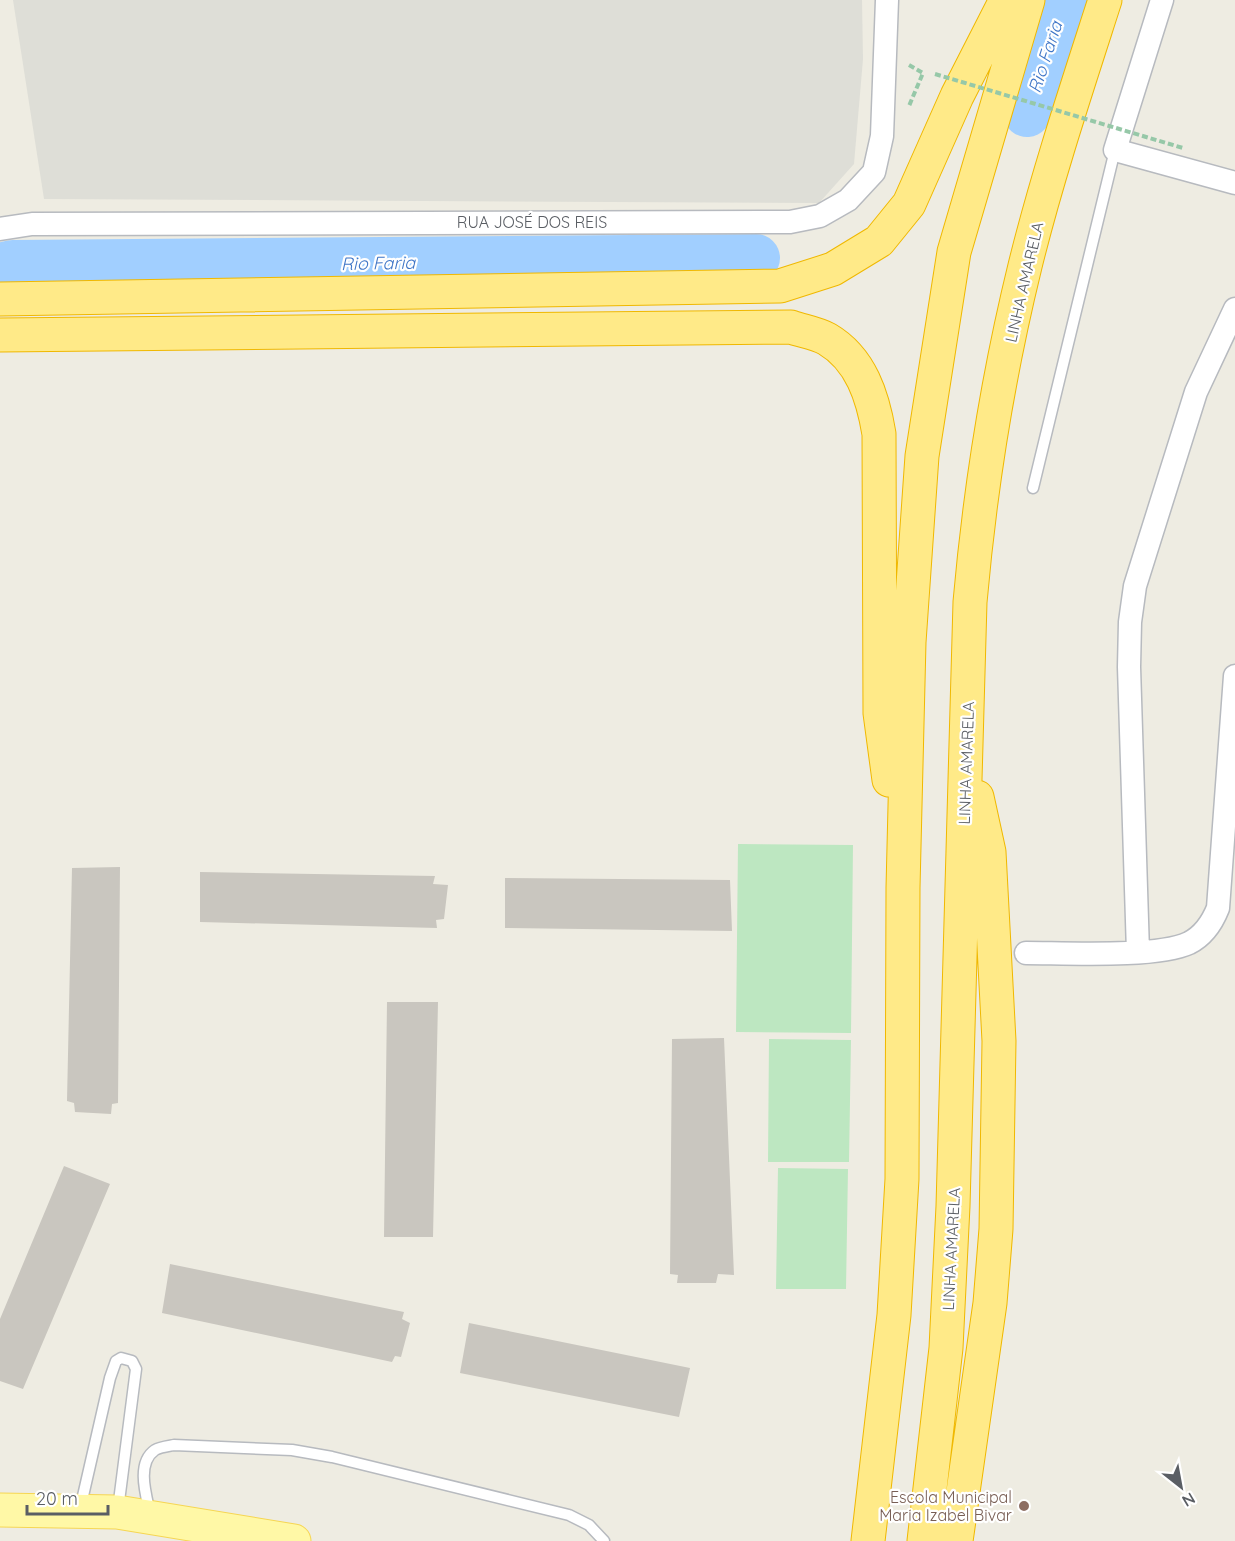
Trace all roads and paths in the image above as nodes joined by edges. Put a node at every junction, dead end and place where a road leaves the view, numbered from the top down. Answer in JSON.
{"nodes":[{"id":1,"x":887,"y":0,"type":"edge"},
{"id":2,"x":1006,"y":0,"type":"edge"},
{"id":3,"x":1028,"y":0,"type":"edge"},
{"id":4,"x":1105,"y":0,"type":"edge"},
{"id":5,"x":1162,"y":0,"type":"edge"},
{"id":6,"x":935,"y":74,"type":"dead end"},
{"id":7,"x":1183,"y":148,"type":"dead end"},
{"id":8,"x":1114,"y":150,"type":"junction"},
{"id":9,"x":1235,"y":183,"type":"edge"},
{"id":10,"x":0,"y":229,"type":"edge"},
{"id":11,"x":395,"y":292,"type":"junction"},
{"id":12,"x":0,"y":299,"type":"edge"},
{"id":13,"x":1235,"y":309,"type":"edge"},
{"id":14,"x":393,"y":330,"type":"junction"},
{"id":15,"x":0,"y":335,"type":"edge"},
{"id":16,"x":1033,"y":488,"type":"dead end"},
{"id":17,"x":1235,"y":676,"type":"edge"},
{"id":18,"x":967,"y":750,"type":"junction"},
{"id":19,"x":903,"y":899,"type":"junction"},
{"id":20,"x":1138,"y":952,"type":"junction"},
{"id":21,"x":1026,"y":953,"type":"dead end"},
{"id":22,"x":0,"y":1510,"type":"edge"},
{"id":23,"x":80,"y":1510,"type":"junction"},
{"id":24,"x":117,"y":1512,"type":"junction"},
{"id":25,"x":151,"y":1518,"type":"junction"},
{"id":26,"x":294,"y":1541,"type":"edge"},
{"id":27,"x":604,"y":1541,"type":"edge"},
{"id":28,"x":868,"y":1541,"type":"edge"},
{"id":29,"x":924,"y":1541,"type":"edge"},
{"id":30,"x":956,"y":1541,"type":"edge"}],
"edges":[{"from":1,"to":10,"type":"street","name":"RUA JOSÉ DOS REIS"},
{"from":2,"to":11,"type":"highway"},
{"from":3,"to":19,"type":"highway"},
{"from":4,"to":18,"type":"highway","name":"LINHA AMARELA"},
{"from":5,"to":8,"type":"street"},
{"from":6,"to":7,"type":"path","bridge":true},
{"from":8,"to":9,"type":"street"},
{"from":8,"to":16,"type":"lane"},
{"from":11,"to":12,"type":"highway"},
{"from":11,"to":14,"type":"highway"},
{"from":13,"to":20,"type":"street"},
{"from":14,"to":15,"type":"highway"},
{"from":14,"to":19,"type":"highway"},
{"from":17,"to":20,"type":"street"},
{"from":18,"to":29,"type":"highway","name":"LINHA AMARELA"},
{"from":18,"to":30,"type":"highway"},
{"from":19,"to":28,"type":"highway"},
{"from":20,"to":21,"type":"street"},
{"from":22,"to":23,"type":"main road"},
{"from":23,"to":24,"type":"main road"},
{"from":23,"to":24,"type":"lane"},
{"from":24,"to":25,"type":"main road"},
{"from":25,"to":26,"type":"main road"},
{"from":25,"to":27,"type":"lane"}]}
